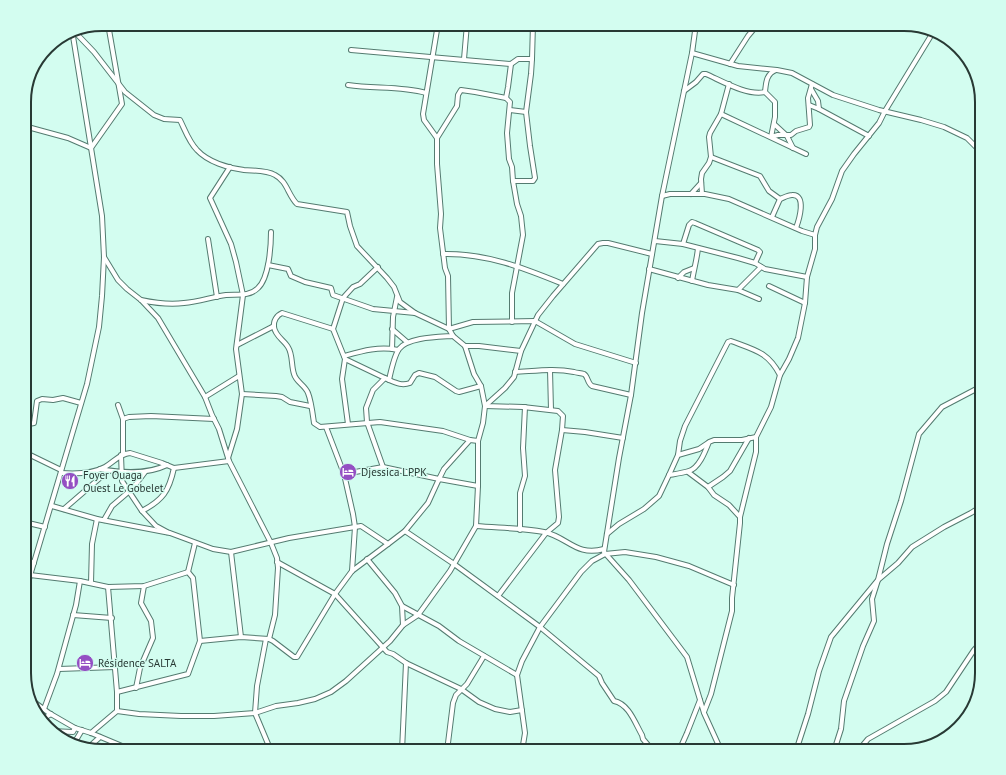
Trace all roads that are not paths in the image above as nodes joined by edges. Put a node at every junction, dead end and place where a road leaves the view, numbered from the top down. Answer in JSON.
{"nodes":[{"id":1,"x":109,"y":31,"type":"edge"},
{"id":2,"x":437,"y":31,"type":"edge"},
{"id":3,"x":466,"y":31,"type":"edge"},
{"id":4,"x":533,"y":31,"type":"edge"},
{"id":5,"x":695,"y":31,"type":"edge"},
{"id":6,"x":752,"y":31,"type":"edge"},
{"id":7,"x":77,"y":35,"type":"edge"},
{"id":8,"x":73,"y":37,"type":"edge"},
{"id":9,"x":931,"y":37,"type":"edge"},
{"id":10,"x":351,"y":50,"type":"dead end"},
{"id":11,"x":692,"y":53,"type":"junction"},
{"id":12,"x":433,"y":56,"type":"junction"},
{"id":13,"x":464,"y":59,"type":"junction"},
{"id":14,"x":532,"y":59,"type":"junction"},
{"id":15,"x":510,"y":64,"type":"junction"},
{"id":16,"x":730,"y":64,"type":"junction"},
{"id":17,"x":777,"y":70,"type":"junction"},
{"id":18,"x":118,"y":83,"type":"junction"},
{"id":19,"x":729,"y":84,"type":"junction"},
{"id":20,"x":812,"y":84,"type":"junction"},
{"id":21,"x":348,"y":85,"type":"dead end"},
{"id":22,"x":811,"y":89,"type":"junction"},
{"id":23,"x":684,"y":91,"type":"junction"},
{"id":24,"x":765,"y":92,"type":"junction"},
{"id":25,"x":426,"y":93,"type":"junction"},
{"id":26,"x":506,"y":98,"type":"junction"},
{"id":27,"x":809,"y":106,"type":"junction"},
{"id":28,"x":820,"y":109,"type":"junction"},
{"id":29,"x":510,"y":110,"type":"junction"},
{"id":30,"x":885,"y":111,"type":"junction"},
{"id":31,"x":526,"y":112,"type":"junction"},
{"id":32,"x":721,"y":114,"type":"junction"},
{"id":33,"x":774,"y":124,"type":"junction"},
{"id":34,"x":31,"y":128,"type":"edge"},
{"id":35,"x":787,"y":136,"type":"junction"},
{"id":36,"x":869,"y":136,"type":"junction"},
{"id":37,"x":771,"y":137,"type":"junction"},
{"id":38,"x":437,"y":138,"type":"junction"},
{"id":39,"x":975,"y":146,"type":"edge"},
{"id":40,"x":91,"y":148,"type":"junction"},
{"id":41,"x":793,"y":148,"type":"junction"},
{"id":42,"x":806,"y":154,"type":"dead end"},
{"id":43,"x":711,"y":157,"type":"junction"},
{"id":44,"x":230,"y":167,"type":"junction"},
{"id":45,"x":513,"y":181,"type":"junction"},
{"id":46,"x":701,"y":184,"type":"junction"},
{"id":47,"x":691,"y":194,"type":"junction"},
{"id":48,"x":702,"y":194,"type":"junction"},
{"id":49,"x":662,"y":196,"type":"junction"},
{"id":50,"x":780,"y":199,"type":"junction"},
{"id":51,"x":772,"y":217,"type":"junction"},
{"id":52,"x":796,"y":228,"type":"junction"},
{"id":53,"x":271,"y":232,"type":"dead end"},
{"id":54,"x":815,"y":235,"type":"junction"},
{"id":55,"x":208,"y":239,"type":"dead end"},
{"id":56,"x":655,"y":241,"type":"junction"},
{"id":57,"x":683,"y":244,"type":"junction"},
{"id":58,"x":698,"y":248,"type":"junction"},
{"id":59,"x":443,"y":254,"type":"junction"},
{"id":60,"x":652,"y":254,"type":"junction"},
{"id":61,"x":104,"y":257,"type":"junction"},
{"id":62,"x":756,"y":264,"type":"junction"},
{"id":63,"x":268,"y":265,"type":"junction"},
{"id":64,"x":516,"y":266,"type":"junction"},
{"id":65,"x":378,"y":267,"type":"junction"},
{"id":66,"x":761,"y":267,"type":"junction"},
{"id":67,"x":694,"y":268,"type":"junction"},
{"id":68,"x":649,"y":269,"type":"junction"},
{"id":69,"x":807,"y":277,"type":"junction"},
{"id":70,"x":678,"y":278,"type":"junction"},
{"id":71,"x":692,"y":281,"type":"junction"},
{"id":72,"x":563,"y":284,"type":"junction"},
{"id":73,"x":769,"y":286,"type":"dead end"},
{"id":74,"x":738,"y":290,"type":"junction"},
{"id":75,"x":243,"y":295,"type":"junction"},
{"id":76,"x":217,"y":297,"type":"junction"},
{"id":77,"x":397,"y":297,"type":"junction"},
{"id":78,"x":343,"y":298,"type":"junction"},
{"id":79,"x":759,"y":299,"type":"dead end"},
{"id":80,"x":141,"y":300,"type":"junction"},
{"id":81,"x":805,"y":303,"type":"junction"},
{"id":82,"x":394,"y":311,"type":"junction"},
{"id":83,"x":415,"y":313,"type":"junction"},
{"id":84,"x":535,"y":321,"type":"junction"},
{"id":85,"x":512,"y":322,"type":"junction"},
{"id":86,"x":274,"y":326,"type":"junction"},
{"id":87,"x":333,"y":329,"type":"junction"},
{"id":88,"x":392,"y":329,"type":"junction"},
{"id":89,"x":449,"y":329,"type":"junction"},
{"id":90,"x":453,"y":336,"type":"junction"},
{"id":91,"x":407,"y":342,"type":"junction"},
{"id":92,"x":237,"y":345,"type":"junction"},
{"id":93,"x":465,"y":346,"type":"junction"},
{"id":94,"x":392,"y":349,"type":"junction"},
{"id":95,"x":398,"y":350,"type":"junction"},
{"id":96,"x":521,"y":351,"type":"junction"},
{"id":97,"x":344,"y":358,"type":"junction"},
{"id":98,"x":636,"y":363,"type":"junction"},
{"id":99,"x":550,"y":370,"type":"junction"},
{"id":100,"x":515,"y":372,"type":"junction"},
{"id":101,"x":780,"y":375,"type":"junction"},
{"id":102,"x":239,"y":376,"type":"junction"},
{"id":103,"x":387,"y":379,"type":"junction"},
{"id":104,"x":481,"y":386,"type":"junction"},
{"id":105,"x":975,"y":390,"type":"edge"},
{"id":106,"x":242,"y":394,"type":"junction"},
{"id":107,"x":631,"y":394,"type":"junction"},
{"id":108,"x":205,"y":397,"type":"junction"},
{"id":109,"x":81,"y":403,"type":"junction"},
{"id":110,"x":118,"y":405,"type":"dead end"},
{"id":111,"x":310,"y":406,"type":"junction"},
{"id":112,"x":484,"y":406,"type":"junction"},
{"id":113,"x":526,"y":407,"type":"junction"},
{"id":114,"x":551,"y":410,"type":"junction"},
{"id":115,"x":123,"y":419,"type":"junction"},
{"id":116,"x":214,"y":419,"type":"junction"},
{"id":117,"x":367,"y":422,"type":"junction"},
{"id":118,"x":31,"y":424,"type":"edge"},
{"id":119,"x":348,"y":424,"type":"junction"},
{"id":120,"x":326,"y":427,"type":"junction"},
{"id":121,"x":562,"y":430,"type":"junction"},
{"id":122,"x":756,"y":437,"type":"junction"},
{"id":123,"x":623,"y":438,"type":"junction"},
{"id":124,"x":749,"y":438,"type":"junction"},
{"id":125,"x":470,"y":440,"type":"junction"},
{"id":126,"x":478,"y":441,"type":"junction"},
{"id":127,"x":708,"y":442,"type":"junction"},
{"id":128,"x":122,"y":455,"type":"junction"},
{"id":129,"x":678,"y":455,"type":"junction"},
{"id":130,"x":31,"y":456,"type":"edge"},
{"id":131,"x":229,"y":460,"type":"junction"},
{"id":132,"x":167,"y":466,"type":"junction"},
{"id":133,"x":383,"y":467,"type":"junction"},
{"id":134,"x":174,"y":468,"type":"junction"},
{"id":135,"x":99,"y":469,"type":"junction"},
{"id":136,"x":61,"y":471,"type":"junction"},
{"id":137,"x":108,"y":471,"type":"junction"},
{"id":138,"x":145,"y":472,"type":"junction"},
{"id":139,"x":688,"y":472,"type":"junction"},
{"id":140,"x":121,"y":473,"type":"junction"},
{"id":141,"x":344,"y":474,"type":"junction"},
{"id":142,"x":669,"y":475,"type":"junction"},
{"id":143,"x":439,"y":479,"type":"junction"},
{"id":144,"x":478,"y":486,"type":"junction"},
{"id":145,"x":708,"y":487,"type":"junction"},
{"id":146,"x":129,"y":493,"type":"junction"},
{"id":147,"x":52,"y":506,"type":"junction"},
{"id":148,"x":64,"y":509,"type":"junction"},
{"id":149,"x":975,"y":510,"type":"edge"},
{"id":150,"x":142,"y":511,"type":"junction"},
{"id":151,"x":740,"y":517,"type":"junction"},
{"id":152,"x":97,"y":519,"type":"junction"},
{"id":153,"x":104,"y":520,"type":"junction"},
{"id":154,"x":31,"y":524,"type":"edge"},
{"id":155,"x":476,"y":526,"type":"junction"},
{"id":156,"x":355,"y":527,"type":"junction"},
{"id":157,"x":45,"y":528,"type":"junction"},
{"id":158,"x":520,"y":530,"type":"junction"},
{"id":159,"x":405,"y":531,"type":"junction"},
{"id":160,"x":170,"y":533,"type":"junction"},
{"id":161,"x":546,"y":533,"type":"junction"},
{"id":162,"x":608,"y":534,"type":"junction"},
{"id":163,"x":195,"y":543,"type":"junction"},
{"id":164,"x":270,"y":543,"type":"junction"},
{"id":165,"x":388,"y":544,"type":"junction"},
{"id":166,"x":231,"y":552,"type":"junction"},
{"id":167,"x":605,"y":552,"type":"junction"},
{"id":168,"x":367,"y":559,"type":"junction"},
{"id":169,"x":31,"y":562,"type":"edge"},
{"id":170,"x":277,"y":562,"type":"junction"},
{"id":171,"x":34,"y":563,"type":"junction"},
{"id":172,"x":454,"y":564,"type":"junction"},
{"id":173,"x":352,"y":571,"type":"junction"},
{"id":174,"x":31,"y":572,"type":"edge"},
{"id":175,"x":188,"y":572,"type":"junction"},
{"id":176,"x":31,"y":575,"type":"edge"},
{"id":177,"x":878,"y":580,"type":"junction"},
{"id":178,"x":80,"y":581,"type":"junction"},
{"id":179,"x":91,"y":583,"type":"junction"},
{"id":180,"x":734,"y":585,"type":"junction"},
{"id":181,"x":144,"y":586,"type":"junction"},
{"id":182,"x":108,"y":587,"type":"junction"},
{"id":183,"x":335,"y":594,"type":"junction"},
{"id":184,"x":498,"y":596,"type":"junction"},
{"id":185,"x":402,"y":606,"type":"junction"},
{"id":186,"x":73,"y":615,"type":"junction"},
{"id":187,"x":418,"y":615,"type":"junction"},
{"id":188,"x":112,"y":618,"type":"junction"},
{"id":189,"x":403,"y":625,"type":"junction"},
{"id":190,"x":540,"y":627,"type":"junction"},
{"id":191,"x":241,"y":638,"type":"junction"},
{"id":192,"x":268,"y":639,"type":"junction"},
{"id":193,"x":200,"y":641,"type":"junction"},
{"id":194,"x":383,"y":647,"type":"junction"},
{"id":195,"x":975,"y":649,"type":"edge"},
{"id":196,"x":484,"y":656,"type":"junction"},
{"id":197,"x":406,"y":663,"type":"junction"},
{"id":198,"x":115,"y":667,"type":"junction"},
{"id":199,"x":59,"y":669,"type":"junction"},
{"id":200,"x":517,"y":675,"type":"junction"},
{"id":201,"x":136,"y":688,"type":"junction"},
{"id":202,"x":461,"y":689,"type":"junction"},
{"id":203,"x":118,"y":692,"type":"junction"},
{"id":204,"x":700,"y":700,"type":"junction"},
{"id":205,"x":39,"y":705,"type":"edge"},
{"id":206,"x":44,"y":709,"type":"junction"},
{"id":207,"x":522,"y":710,"type":"junction"},
{"id":208,"x":117,"y":711,"type":"junction"},
{"id":209,"x":255,"y":713,"type":"junction"},
{"id":210,"x":704,"y":713,"type":"junction"},
{"id":211,"x":51,"y":714,"type":"junction"},
{"id":212,"x":47,"y":717,"type":"edge"},
{"id":213,"x":75,"y":728,"type":"junction"},
{"id":214,"x":82,"y":730,"type":"junction"},
{"id":215,"x":63,"y":732,"type":"edge"},
{"id":216,"x":91,"y":733,"type":"junction"},
{"id":217,"x":100,"y":737,"type":"junction"},
{"id":218,"x":76,"y":739,"type":"edge"},
{"id":219,"x":93,"y":743,"type":"edge"},
{"id":220,"x":117,"y":744,"type":"edge"},
{"id":221,"x":268,"y":744,"type":"edge"},
{"id":222,"x":402,"y":744,"type":"edge"},
{"id":223,"x":448,"y":744,"type":"edge"},
{"id":224,"x":523,"y":744,"type":"edge"},
{"id":225,"x":647,"y":744,"type":"edge"},
{"id":226,"x":682,"y":744,"type":"edge"},
{"id":227,"x":718,"y":744,"type":"edge"},
{"id":228,"x":798,"y":744,"type":"edge"},
{"id":229,"x":836,"y":744,"type":"edge"},
{"id":230,"x":864,"y":744,"type":"edge"}],
"edges":[{"from":1,"to":18,"type":"street"},
{"from":2,"to":12,"type":"street"},
{"from":3,"to":13,"type":"street"},
{"from":4,"to":14,"type":"street"},
{"from":5,"to":11,"type":"street"},
{"from":6,"to":16,"type":"street"},
{"from":7,"to":18,"type":"street"},
{"from":8,"to":40,"type":"street"},
{"from":9,"to":30,"type":"street"},
{"from":10,"to":12,"type":"street"},
{"from":11,"to":16,"type":"street"},
{"from":11,"to":23,"type":"street"},
{"from":12,"to":13,"type":"street"},
{"from":12,"to":25,"type":"street"},
{"from":13,"to":15,"type":"street"},
{"from":14,"to":15,"type":"street"},
{"from":14,"to":31,"type":"street"},
{"from":15,"to":26,"type":"street"},
{"from":16,"to":17,"type":"street"},
{"from":17,"to":20,"type":"street"},
{"from":17,"to":24,"type":"street"},
{"from":18,"to":40,"type":"street"},
{"from":18,"to":44,"type":"street"},
{"from":19,"to":23,"type":"street"},
{"from":19,"to":24,"type":"street"},
{"from":19,"to":32,"type":"street"},
{"from":20,"to":22,"type":"street"},
{"from":20,"to":30,"type":"street"},
{"from":21,"to":25,"type":"street"},
{"from":22,"to":27,"type":"street"},
{"from":22,"to":28,"type":"street"},
{"from":23,"to":49,"type":"street"},
{"from":24,"to":33,"type":"street"},
{"from":25,"to":38,"type":"street"},
{"from":26,"to":29,"type":"street"},
{"from":26,"to":38,"type":"street"},
{"from":27,"to":28,"type":"street"},
{"from":27,"to":35,"type":"street"},
{"from":28,"to":36,"type":"street"},
{"from":29,"to":31,"type":"street"},
{"from":29,"to":45,"type":"street"},
{"from":30,"to":36,"type":"street"},
{"from":30,"to":39,"type":"street"},
{"from":31,"to":45,"type":"street"},
{"from":32,"to":37,"type":"street"},
{"from":32,"to":43,"type":"street"},
{"from":33,"to":35,"type":"street"},
{"from":33,"to":37,"type":"street"},
{"from":34,"to":40,"type":"street"},
{"from":35,"to":37,"type":"street"},
{"from":35,"to":41,"type":"street"},
{"from":36,"to":54,"type":"street"},
{"from":37,"to":41,"type":"street"},
{"from":38,"to":59,"type":"street"},
{"from":40,"to":61,"type":"street"},
{"from":41,"to":42,"type":"street"},
{"from":43,"to":46,"type":"street"},
{"from":43,"to":50,"type":"street"},
{"from":44,"to":65,"type":"street"},
{"from":44,"to":75,"type":"street"},
{"from":45,"to":64,"type":"street"},
{"from":46,"to":47,"type":"street"},
{"from":46,"to":48,"type":"street"},
{"from":47,"to":48,"type":"street"},
{"from":47,"to":49,"type":"street"},
{"from":48,"to":51,"type":"street"},
{"from":49,"to":56,"type":"street"},
{"from":50,"to":51,"type":"street"},
{"from":50,"to":52,"type":"street"},
{"from":51,"to":52,"type":"street"},
{"from":52,"to":54,"type":"street"},
{"from":53,"to":63,"type":"street"},
{"from":54,"to":69,"type":"street"},
{"from":55,"to":76,"type":"street"},
{"from":56,"to":57,"type":"street"},
{"from":56,"to":60,"type":"street"},
{"from":57,"to":58,"type":"street"},
{"from":57,"to":62,"type":"street"},
{"from":58,"to":62,"type":"street"},
{"from":58,"to":67,"type":"street"},
{"from":59,"to":64,"type":"street"},
{"from":59,"to":89,"type":"street"},
{"from":60,"to":68,"type":"street"},
{"from":60,"to":72,"type":"street"},
{"from":61,"to":80,"type":"street"},
{"from":61,"to":109,"type":"street"},
{"from":62,"to":66,"type":"street"},
{"from":63,"to":75,"type":"street"},
{"from":63,"to":78,"type":"street"},
{"from":64,"to":72,"type":"street"},
{"from":64,"to":85,"type":"street"},
{"from":65,"to":77,"type":"street"},
{"from":65,"to":78,"type":"street"},
{"from":66,"to":69,"type":"street"},
{"from":66,"to":74,"type":"street"},
{"from":67,"to":70,"type":"street"},
{"from":67,"to":71,"type":"street"},
{"from":68,"to":70,"type":"street"},
{"from":68,"to":98,"type":"street"},
{"from":69,"to":81,"type":"street"},
{"from":70,"to":71,"type":"street"},
{"from":71,"to":74,"type":"street"},
{"from":72,"to":84,"type":"street"},
{"from":73,"to":81,"type":"street"},
{"from":74,"to":79,"type":"street"},
{"from":75,"to":76,"type":"street"},
{"from":75,"to":92,"type":"street"},
{"from":76,"to":80,"type":"street"},
{"from":77,"to":82,"type":"street"},
{"from":77,"to":83,"type":"street"},
{"from":78,"to":82,"type":"street"},
{"from":78,"to":87,"type":"street"},
{"from":80,"to":108,"type":"street"},
{"from":81,"to":101,"type":"street"},
{"from":82,"to":83,"type":"street"},
{"from":82,"to":88,"type":"street"},
{"from":83,"to":89,"type":"street"},
{"from":84,"to":85,"type":"street"},
{"from":84,"to":96,"type":"street"},
{"from":84,"to":98,"type":"street"},
{"from":85,"to":89,"type":"street"},
{"from":86,"to":87,"type":"street"},
{"from":86,"to":92,"type":"street"},
{"from":86,"to":111,"type":"street"},
{"from":87,"to":97,"type":"street"},
{"from":88,"to":91,"type":"street"},
{"from":88,"to":94,"type":"street"},
{"from":89,"to":90,"type":"street"},
{"from":90,"to":91,"type":"street"},
{"from":90,"to":93,"type":"street"},
{"from":91,"to":95,"type":"street"},
{"from":92,"to":102,"type":"street"},
{"from":93,"to":96,"type":"street"},
{"from":93,"to":104,"type":"street"},
{"from":94,"to":95,"type":"street"},
{"from":94,"to":97,"type":"street"},
{"from":95,"to":103,"type":"street"},
{"from":96,"to":100,"type":"street"},
{"from":97,"to":103,"type":"street"},
{"from":97,"to":119,"type":"street"},
{"from":98,"to":107,"type":"street"},
{"from":99,"to":100,"type":"street"},
{"from":99,"to":107,"type":"street"},
{"from":99,"to":114,"type":"street"},
{"from":100,"to":112,"type":"street"},
{"from":101,"to":122,"type":"street"},
{"from":101,"to":129,"type":"street"},
{"from":102,"to":106,"type":"street"},
{"from":102,"to":108,"type":"street"},
{"from":103,"to":104,"type":"street"},
{"from":103,"to":117,"type":"street"},
{"from":104,"to":112,"type":"street"},
{"from":105,"to":177,"type":"street"},
{"from":106,"to":111,"type":"street"},
{"from":106,"to":131,"type":"street"},
{"from":107,"to":123,"type":"street"},
{"from":108,"to":116,"type":"street"},
{"from":109,"to":118,"type":"street"},
{"from":109,"to":136,"type":"street"},
{"from":110,"to":115,"type":"street"},
{"from":111,"to":120,"type":"street"},
{"from":112,"to":113,"type":"street"},
{"from":112,"to":126,"type":"street"},
{"from":113,"to":114,"type":"street"},
{"from":113,"to":158,"type":"street"},
{"from":114,"to":121,"type":"street"},
{"from":115,"to":116,"type":"street"},
{"from":115,"to":128,"type":"street"},
{"from":116,"to":131,"type":"street"},
{"from":117,"to":119,"type":"street"},
{"from":117,"to":125,"type":"street"},
{"from":117,"to":133,"type":"street"},
{"from":119,"to":120,"type":"street"},
{"from":120,"to":141,"type":"street"},
{"from":121,"to":123,"type":"street"},
{"from":121,"to":161,"type":"street"},
{"from":122,"to":124,"type":"street"},
{"from":122,"to":151,"type":"street"},
{"from":123,"to":162,"type":"street"},
{"from":124,"to":127,"type":"street"},
{"from":124,"to":145,"type":"street"},
{"from":125,"to":126,"type":"street"},
{"from":125,"to":143,"type":"street"},
{"from":126,"to":144,"type":"street"},
{"from":127,"to":129,"type":"street"},
{"from":127,"to":139,"type":"street"},
{"from":128,"to":132,"type":"street"},
{"from":128,"to":135,"type":"street"},
{"from":128,"to":140,"type":"street"},
{"from":129,"to":142,"type":"street"},
{"from":130,"to":136,"type":"street"},
{"from":131,"to":134,"type":"street"},
{"from":131,"to":164,"type":"street"},
{"from":132,"to":134,"type":"street"},
{"from":132,"to":138,"type":"street"},
{"from":133,"to":141,"type":"street"},
{"from":133,"to":143,"type":"street"},
{"from":134,"to":150,"type":"street"},
{"from":135,"to":136,"type":"street"},
{"from":135,"to":137,"type":"street"},
{"from":136,"to":147,"type":"street"},
{"from":137,"to":140,"type":"street"},
{"from":137,"to":148,"type":"street"},
{"from":138,"to":140,"type":"street"},
{"from":138,"to":146,"type":"street"},
{"from":139,"to":142,"type":"street"},
{"from":139,"to":145,"type":"street"},
{"from":140,"to":146,"type":"street"},
{"from":141,"to":156,"type":"street"},
{"from":142,"to":162,"type":"street"},
{"from":143,"to":144,"type":"street"},
{"from":143,"to":159,"type":"street"},
{"from":144,"to":155,"type":"street"},
{"from":145,"to":151,"type":"street"},
{"from":146,"to":150,"type":"street"},
{"from":146,"to":153,"type":"street"},
{"from":147,"to":148,"type":"street"},
{"from":147,"to":157,"type":"street"},
{"from":148,"to":152,"type":"street"},
{"from":149,"to":177,"type":"street"},
{"from":150,"to":160,"type":"street"},
{"from":151,"to":180,"type":"street"},
{"from":152,"to":153,"type":"street"},
{"from":152,"to":179,"type":"street"},
{"from":153,"to":160,"type":"street"},
{"from":154,"to":157,"type":"street"},
{"from":155,"to":158,"type":"street"},
{"from":155,"to":172,"type":"street"},
{"from":156,"to":164,"type":"street"},
{"from":156,"to":165,"type":"street"},
{"from":156,"to":173,"type":"street"},
{"from":157,"to":171,"type":"street"},
{"from":158,"to":161,"type":"street"},
{"from":159,"to":165,"type":"street"},
{"from":159,"to":172,"type":"street"},
{"from":160,"to":163,"type":"street"},
{"from":161,"to":167,"type":"street"},
{"from":161,"to":184,"type":"street"},
{"from":162,"to":167,"type":"street"},
{"from":163,"to":166,"type":"street"},
{"from":163,"to":175,"type":"street"},
{"from":164,"to":166,"type":"street"},
{"from":164,"to":170,"type":"street"},
{"from":165,"to":168,"type":"street"},
{"from":166,"to":191,"type":"street"},
{"from":167,"to":180,"type":"street"},
{"from":167,"to":190,"type":"street"},
{"from":167,"to":204,"type":"street"},
{"from":168,"to":173,"type":"street"},
{"from":168,"to":185,"type":"street"},
{"from":169,"to":171,"type":"street"},
{"from":170,"to":183,"type":"street"},
{"from":170,"to":192,"type":"street"},
{"from":171,"to":174,"type":"street"},
{"from":172,"to":184,"type":"street"},
{"from":172,"to":187,"type":"street"},
{"from":173,"to":183,"type":"street"},
{"from":175,"to":181,"type":"street"},
{"from":175,"to":193,"type":"street"},
{"from":176,"to":178,"type":"street"},
{"from":177,"to":228,"type":"street"},
{"from":177,"to":229,"type":"street"},
{"from":178,"to":179,"type":"street"},
{"from":178,"to":186,"type":"street"},
{"from":179,"to":182,"type":"street"},
{"from":180,"to":210,"type":"street"},
{"from":181,"to":182,"type":"street"},
{"from":181,"to":201,"type":"street"},
{"from":182,"to":188,"type":"street"},
{"from":183,"to":192,"type":"street"},
{"from":183,"to":194,"type":"street"},
{"from":184,"to":190,"type":"street"},
{"from":185,"to":187,"type":"street"},
{"from":185,"to":189,"type":"street"},
{"from":186,"to":188,"type":"street"},
{"from":186,"to":199,"type":"street"},
{"from":187,"to":189,"type":"street"},
{"from":187,"to":196,"type":"street"},
{"from":188,"to":198,"type":"street"},
{"from":189,"to":194,"type":"street"},
{"from":190,"to":200,"type":"street"},
{"from":190,"to":225,"type":"street"},
{"from":191,"to":192,"type":"street"},
{"from":191,"to":193,"type":"street"},
{"from":192,"to":209,"type":"street"},
{"from":193,"to":201,"type":"street"},
{"from":194,"to":197,"type":"street"},
{"from":194,"to":209,"type":"street"},
{"from":195,"to":230,"type":"street"},
{"from":196,"to":200,"type":"street"},
{"from":196,"to":202,"type":"street"},
{"from":197,"to":202,"type":"street"},
{"from":197,"to":222,"type":"street"},
{"from":198,"to":199,"type":"street"},
{"from":198,"to":203,"type":"street"},
{"from":199,"to":206,"type":"street"},
{"from":200,"to":207,"type":"street"},
{"from":201,"to":203,"type":"street"},
{"from":202,"to":207,"type":"street"},
{"from":202,"to":223,"type":"street"},
{"from":203,"to":208,"type":"street"},
{"from":204,"to":210,"type":"street"},
{"from":204,"to":226,"type":"street"},
{"from":205,"to":206,"type":"street"},
{"from":206,"to":211,"type":"street"},
{"from":207,"to":224,"type":"street"},
{"from":208,"to":209,"type":"street"},
{"from":208,"to":216,"type":"street"},
{"from":209,"to":221,"type":"street"},
{"from":210,"to":227,"type":"street"},
{"from":211,"to":212,"type":"street"},
{"from":211,"to":213,"type":"street"},
{"from":213,"to":214,"type":"street"},
{"from":213,"to":215,"type":"street"},
{"from":214,"to":216,"type":"street"},
{"from":214,"to":218,"type":"street"},
{"from":216,"to":217,"type":"street"},
{"from":217,"to":219,"type":"street"},
{"from":217,"to":220,"type":"street"}]}
